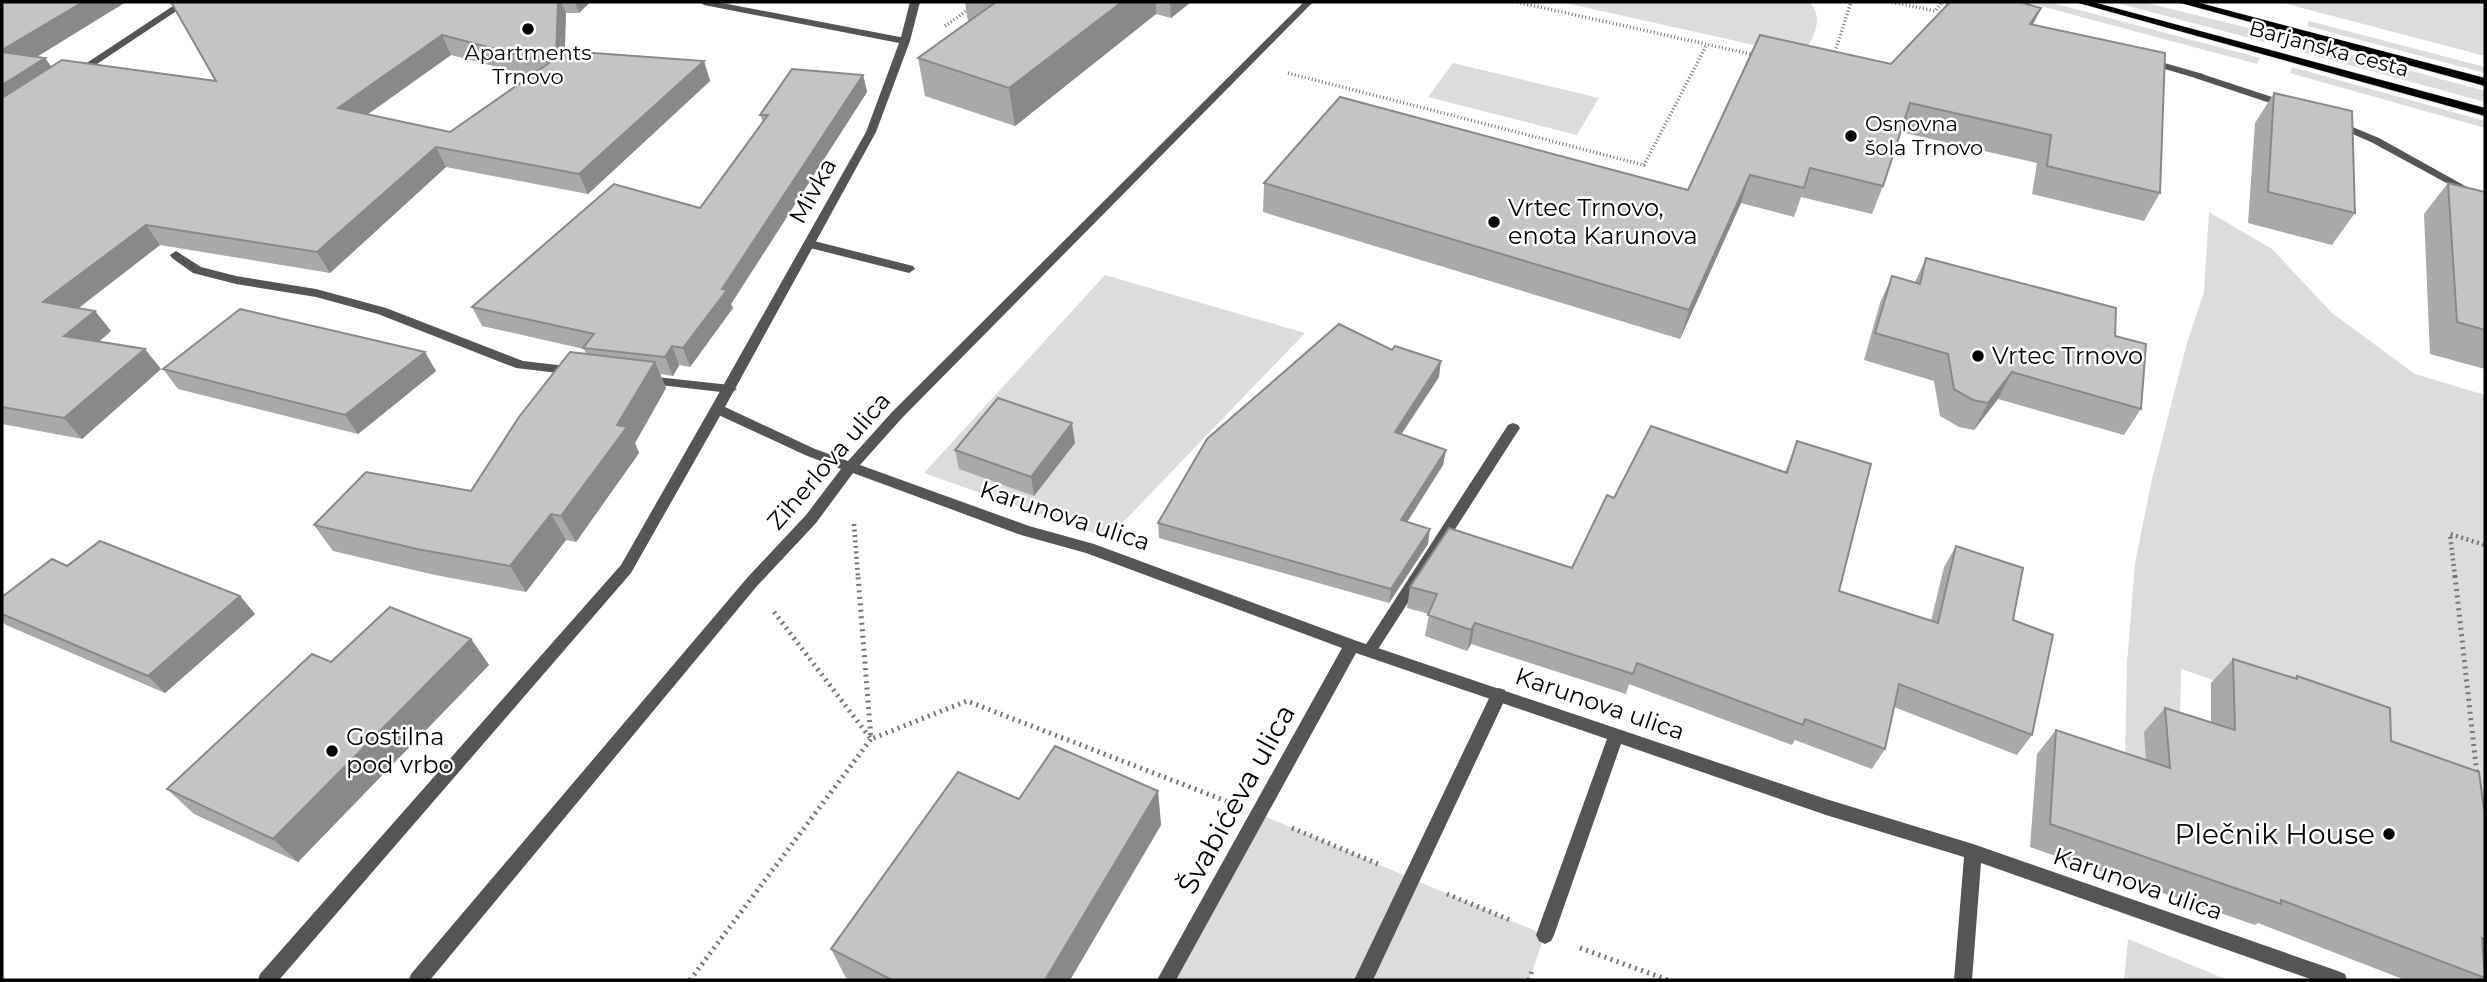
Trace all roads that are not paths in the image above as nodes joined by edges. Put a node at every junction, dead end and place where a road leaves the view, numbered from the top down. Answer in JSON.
{"nodes":[{"id":1,"x":185,"y":2,"type":"edge"},
{"id":2,"x":704,"y":2,"type":"edge"},
{"id":3,"x":915,"y":2,"type":"edge"},
{"id":4,"x":1309,"y":2,"type":"edge"},
{"id":5,"x":2081,"y":2,"type":"edge"},
{"id":6,"x":2183,"y":2,"type":"edge"},
{"id":7,"x":905,"y":41,"type":"junction"},
{"id":8,"x":2133,"y":57,"type":"edge"},
{"id":9,"x":69,"y":77,"type":"edge"},
{"id":10,"x":2485,"y":82,"type":"edge"},
{"id":11,"x":2301,"y":110,"type":"edge"},
{"id":12,"x":2485,"y":112,"type":"edge"},
{"id":13,"x":2326,"y":119,"type":"edge"},
{"id":14,"x":2485,"y":201,"type":"edge"},
{"id":15,"x":810,"y":244,"type":"junction"},
{"id":16,"x":176,"y":255,"type":"edge"},
{"id":17,"x":909,"y":269,"type":"dead end"},
{"id":18,"x":585,"y":373,"type":"edge"},
{"id":19,"x":636,"y":379,"type":"edge"},
{"id":20,"x":730,"y":389,"type":"junction"},
{"id":21,"x":717,"y":409,"type":"junction"},
{"id":22,"x":1513,"y":428,"type":"dead end"},
{"id":23,"x":850,"y":467,"type":"junction"},
{"id":24,"x":1352,"y":645,"type":"junction"},
{"id":25,"x":1370,"y":650,"type":"junction"},
{"id":26,"x":1499,"y":695,"type":"junction"},
{"id":27,"x":1616,"y":736,"type":"junction"},
{"id":28,"x":1973,"y":852,"type":"junction"},
{"id":29,"x":1545,"y":935,"type":"road end"},
{"id":30,"x":267,"y":980,"type":"edge"},
{"id":31,"x":418,"y":980,"type":"edge"},
{"id":32,"x":1166,"y":980,"type":"edge"},
{"id":33,"x":1363,"y":980,"type":"edge"},
{"id":34,"x":1963,"y":980,"type":"edge"},
{"id":35,"x":2338,"y":980,"type":"edge"}],
"edges":[{"from":1,"to":9,"type":"street"},
{"from":2,"to":7,"type":"street"},
{"from":3,"to":7,"type":"street","name":"Mivka"},
{"from":4,"to":23,"type":"street","name":"Ziherlova ulica"},
{"from":5,"to":12,"type":"main road","name":"Barjanska cesta"},
{"from":6,"to":10,"type":"main road","name":"Barjanska cesta"},
{"from":7,"to":15,"type":"street","name":"Mivka"},
{"from":8,"to":11,"type":"street"},
{"from":13,"to":14,"type":"street"},
{"from":15,"to":17,"type":"street"},
{"from":15,"to":20,"type":"street","name":"Mivka"},
{"from":16,"to":18,"type":"street"},
{"from":19,"to":20,"type":"street"},
{"from":20,"to":21,"type":"street","name":"Mivka"},
{"from":21,"to":23,"type":"street"},
{"from":21,"to":30,"type":"street","name":"Mivka"},
{"from":22,"to":25,"type":"street"},
{"from":23,"to":24,"type":"street","name":"Karunova ulica"},
{"from":23,"to":31,"type":"street","name":"Ziherlova ulica"},
{"from":24,"to":25,"type":"street","name":"Karunova ulica"},
{"from":24,"to":32,"type":"street","name":"Švabićeva ulica"},
{"from":25,"to":26,"type":"street","name":"Karunova ulica"},
{"from":26,"to":27,"type":"street","name":"Karunova ulica"},
{"from":26,"to":33,"type":"street"},
{"from":27,"to":28,"type":"street","name":"Karunova ulica"},
{"from":27,"to":29,"type":"street"},
{"from":28,"to":34,"type":"street"},
{"from":28,"to":35,"type":"street","name":"Karunova ulica"}]}
